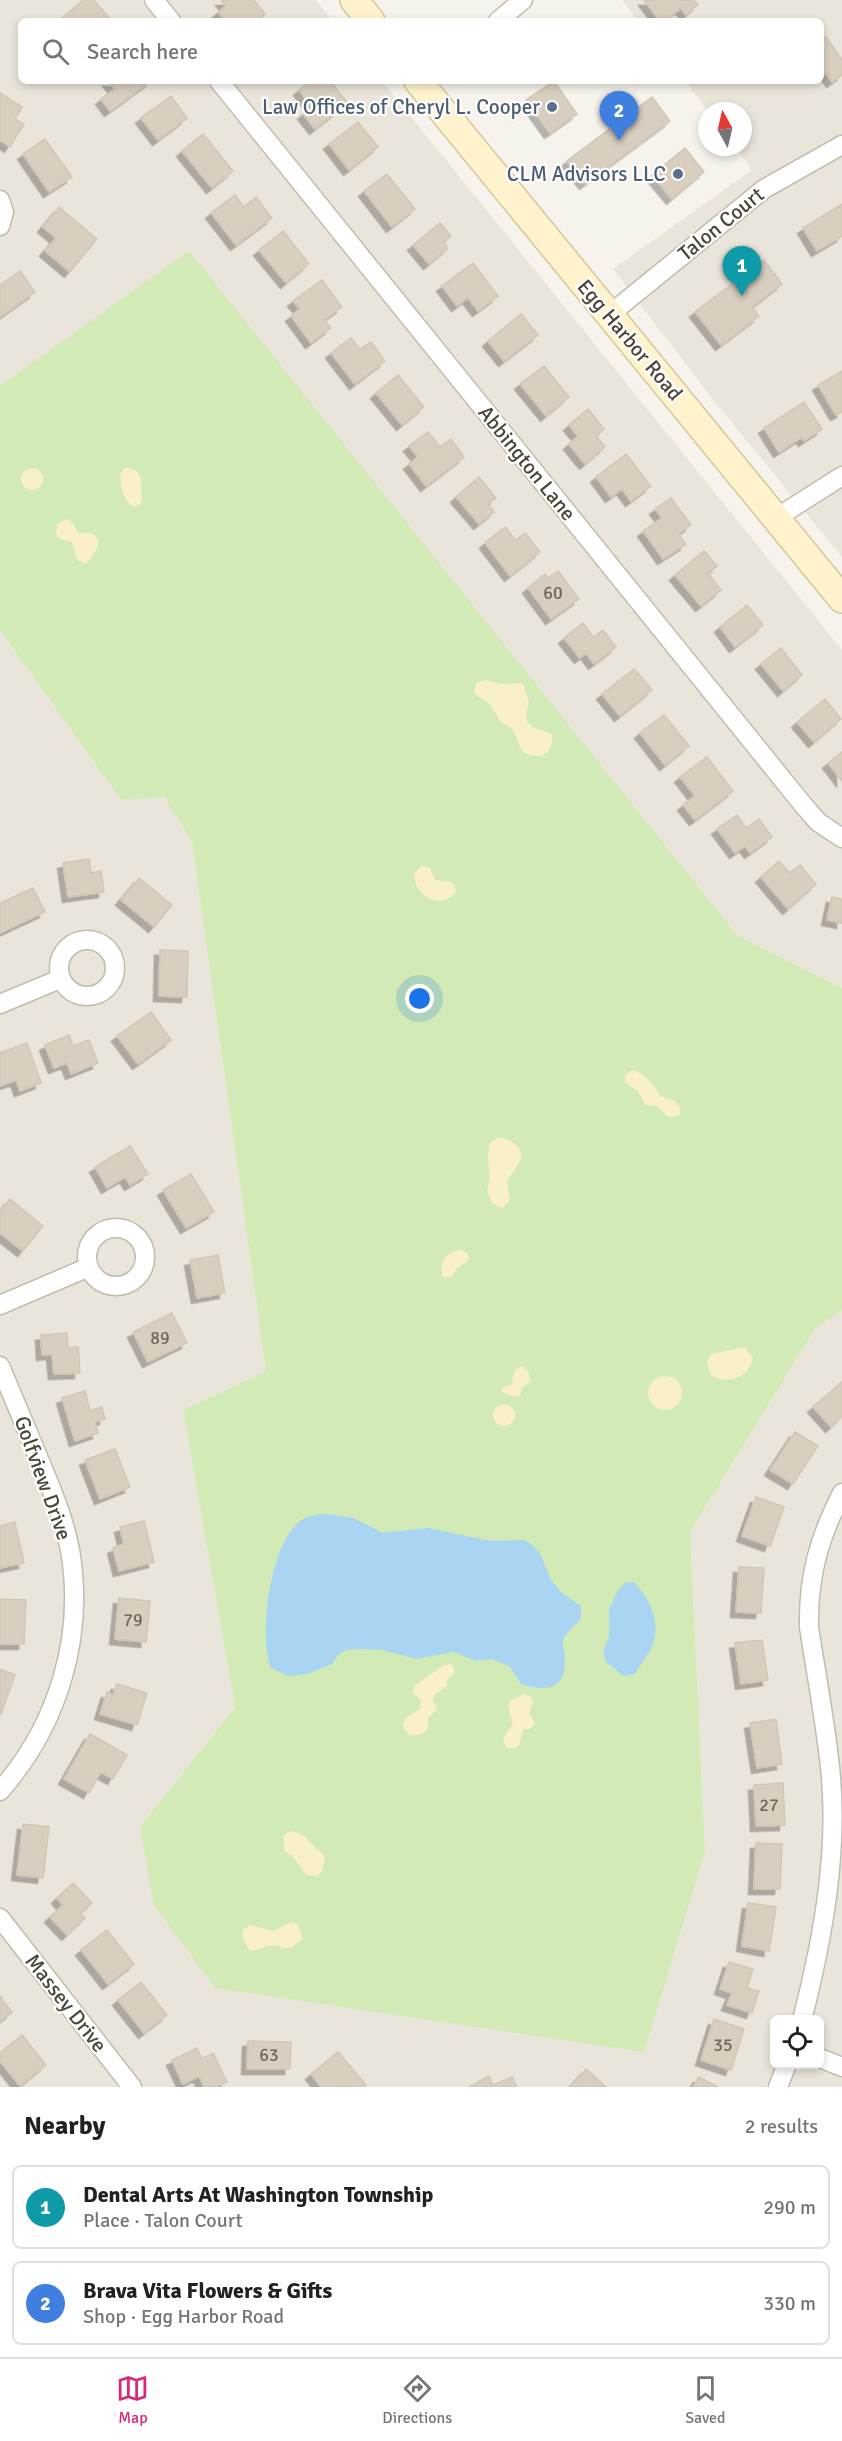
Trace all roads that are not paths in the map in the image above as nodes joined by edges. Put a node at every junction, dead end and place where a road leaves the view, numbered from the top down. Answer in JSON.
{"nodes":[{"id":1,"x":154,"y":0,"type":"edge"},
{"id":2,"x":354,"y":0,"type":"edge"},
{"id":3,"x":523,"y":0,"type":"edge"},
{"id":4,"x":169,"y":18,"type":"edge"},
{"id":5,"x":369,"y":18,"type":"edge"},
{"id":6,"x":502,"y":18,"type":"edge"},
{"id":7,"x":221,"y":84,"type":"edge"},
{"id":8,"x":425,"y":84,"type":"edge"},
{"id":9,"x":842,"y":145,"type":"edge"},
{"id":10,"x":0,"y":200,"type":"edge"},
{"id":11,"x":0,"y":226,"type":"edge"},
{"id":12,"x":609,"y":315,"type":"junction"},
{"id":13,"x":842,"y":476,"type":"edge"},
{"id":14,"x":776,"y":518,"type":"junction"},
{"id":15,"x":842,"y":599,"type":"edge"},
{"id":16,"x":842,"y":838,"type":"edge"},
{"id":17,"x":60,"y":979,"type":"dead end"},
{"id":18,"x":0,"y":1004,"type":"edge"},
{"id":19,"x":89,"y":1267,"type":"dead end"},
{"id":20,"x":0,"y":1305,"type":"edge"},
{"id":21,"x":0,"y":1366,"type":"edge"},
{"id":22,"x":842,"y":1493,"type":"edge"},
{"id":23,"x":0,"y":1791,"type":"edge"},
{"id":24,"x":837,"y":1809,"type":"edge"},
{"id":25,"x":0,"y":1918,"type":"edge"},
{"id":26,"x":803,"y":2015,"type":"edge"},
{"id":27,"x":824,"y":2060,"type":"edge"},
{"id":28,"x":842,"y":2067,"type":"edge"},
{"id":29,"x":785,"y":2069,"type":"edge"},
{"id":30,"x":132,"y":2087,"type":"edge"},
{"id":31,"x":778,"y":2087,"type":"edge"}],
"edges":[{"from":1,"to":4,"type":"street"},
{"from":2,"to":5,"type":"main road"},
{"from":3,"to":6,"type":"street"},
{"from":7,"to":16,"type":"street","name":"Abbington Lane"},
{"from":8,"to":12,"type":"main road","name":"Egg Harbor Road"},
{"from":9,"to":12,"type":"street","name":"Talon Court"},
{"from":10,"to":11,"type":"street"},
{"from":12,"to":14,"type":"main road","name":"Egg Harbor Road"},
{"from":13,"to":14,"type":"street"},
{"from":14,"to":15,"type":"main road","name":"Egg Harbor Road"},
{"from":17,"to":18,"type":"street"},
{"from":19,"to":20,"type":"street"},
{"from":21,"to":23,"type":"street","name":"Golfview Drive"},
{"from":22,"to":24,"type":"street"},
{"from":24,"to":26,"type":"street"},
{"from":25,"to":30,"type":"street","name":"Massey Drive"},
{"from":27,"to":28,"type":"street"},
{"from":29,"to":31,"type":"street"}]}
